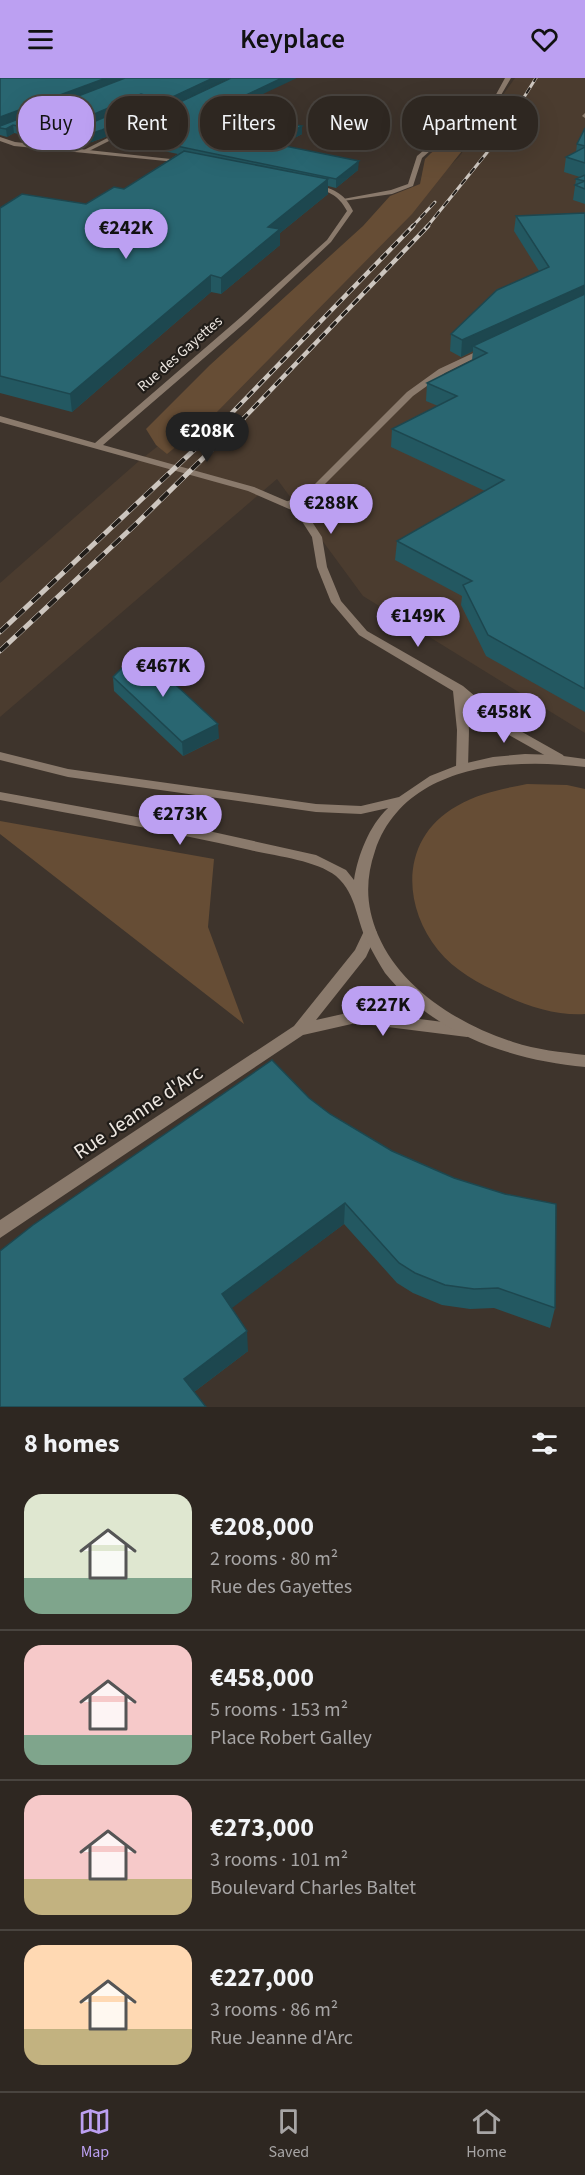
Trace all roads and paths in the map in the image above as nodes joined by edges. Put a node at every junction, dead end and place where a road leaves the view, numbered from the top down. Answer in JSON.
{"nodes":[{"id":1,"x":508,"y":78,"type":"edge"},
{"id":2,"x":0,"y":139,"type":"edge"},
{"id":3,"x":106,"y":141,"type":"edge"},
{"id":4,"x":18,"y":144,"type":"edge"},
{"id":5,"x":75,"y":150,"type":"edge"},
{"id":6,"x":85,"y":151,"type":"junction"},
{"id":7,"x":194,"y":163,"type":"edge"},
{"id":8,"x":309,"y":186,"type":"edge"},
{"id":9,"x":345,"y":200,"type":"junction"},
{"id":10,"x":493,"y":347,"type":"edge"},
{"id":11,"x":0,"y":419,"type":"edge"},
{"id":12,"x":97,"y":446,"type":"junction"},
{"id":13,"x":289,"y":504,"type":"junction"},
{"id":14,"x":459,"y":689,"type":"junction"},
{"id":15,"x":0,"y":756,"type":"edge"},
{"id":16,"x":559,"y":758,"type":"junction"},
{"id":17,"x":585,"y":763,"type":"edge"},
{"id":18,"x":462,"y":768,"type":"junction"},
{"id":19,"x":0,"y":796,"type":"edge"},
{"id":20,"x":403,"y":800,"type":"junction"},
{"id":21,"x":361,"y":899,"type":"junction"},
{"id":22,"x":370,"y":933,"type":"junction"},
{"id":23,"x":299,"y":1030,"type":"junction"},
{"id":24,"x":467,"y":1031,"type":"junction"},
{"id":25,"x":585,"y":1061,"type":"edge"},
{"id":26,"x":0,"y":1230,"type":"edge"}],
"edges":[{"from":1,"to":9,"type":"street"},
{"from":2,"to":4,"type":"street"},
{"from":3,"to":6,"type":"street"},
{"from":5,"to":6,"type":"street"},
{"from":6,"to":7,"type":"street"},
{"from":8,"to":9,"type":"street"},
{"from":9,"to":12,"type":"street","name":"Rue des Gayettes"},
{"from":10,"to":13,"type":"street"},
{"from":11,"to":12,"type":"street"},
{"from":12,"to":13,"type":"street"},
{"from":13,"to":14,"type":"street"},
{"from":14,"to":16,"type":"street"},
{"from":14,"to":18,"type":"street"},
{"from":15,"to":20,"type":"street"},
{"from":16,"to":17,"type":"street"},
{"from":16,"to":18,"type":"street"},
{"from":18,"to":20,"type":"street"},
{"from":19,"to":21,"type":"street"},
{"from":20,"to":21,"type":"street"},
{"from":21,"to":22,"type":"street"},
{"from":22,"to":23,"type":"street","name":"Rue Jeanne d'Arc"},
{"from":22,"to":24,"type":"street"},
{"from":23,"to":24,"type":"street","name":"Rue Jeanne d'Arc"},
{"from":23,"to":26,"type":"street","name":"Rue Jeanne d'Arc"},
{"from":24,"to":25,"type":"street"}]}
